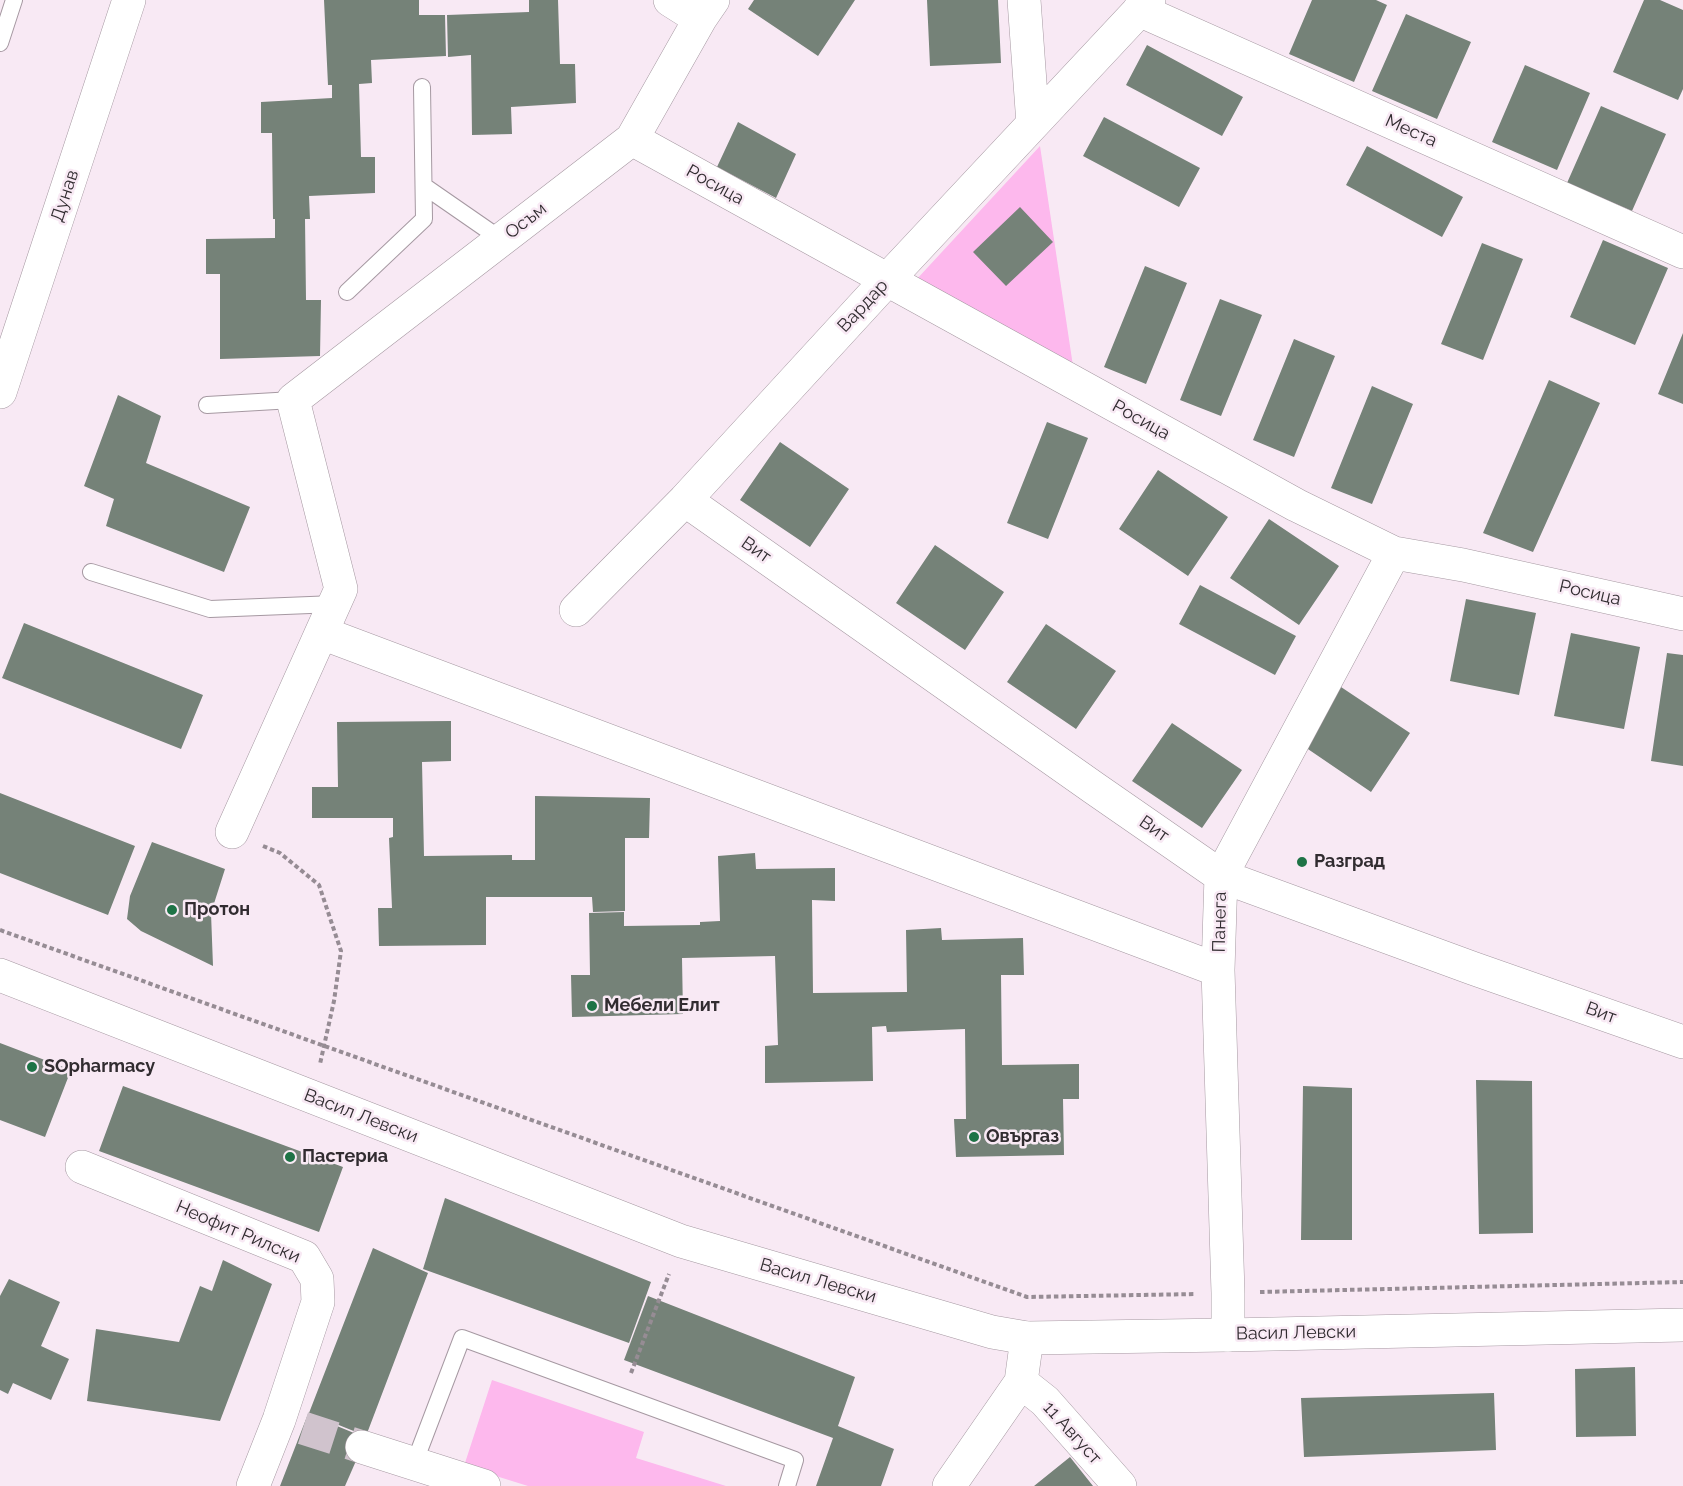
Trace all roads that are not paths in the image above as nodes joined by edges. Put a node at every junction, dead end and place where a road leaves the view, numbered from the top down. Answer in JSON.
{"nodes":[{"id":1,"x":14,"y":0,"type":"edge"},
{"id":2,"x":670,"y":0,"type":"edge"},
{"id":3,"x":1024,"y":0,"type":"edge"},
{"id":4,"x":126,"y":1,"type":"edge"},
{"id":5,"x":1144,"y":5,"type":"edge"},
{"id":6,"x":706,"y":10,"type":"edge"},
{"id":7,"x":0,"y":43,"type":"edge"},
{"id":8,"x":422,"y":87,"type":"dead end"},
{"id":9,"x":1033,"y":124,"type":"junction"},
{"id":10,"x":632,"y":139,"type":"junction"},
{"id":11,"x":424,"y":186,"type":"junction"},
{"id":12,"x":501,"y":240,"type":"junction"},
{"id":13,"x":1683,"y":252,"type":"edge"},
{"id":14,"x":887,"y":280,"type":"junction"},
{"id":15,"x":347,"y":292,"type":"dead end"},
{"id":16,"x":0,"y":391,"type":"edge"},
{"id":17,"x":293,"y":400,"type":"junction"},
{"id":18,"x":207,"y":405,"type":"dead end"},
{"id":19,"x":685,"y":500,"type":"junction"},
{"id":20,"x":1394,"y":553,"type":"junction"},
{"id":21,"x":91,"y":572,"type":"dead end"},
{"id":22,"x":576,"y":610,"type":"dead end"},
{"id":23,"x":1683,"y":614,"type":"edge"},
{"id":24,"x":328,"y":618,"type":"junction"},
{"id":25,"x":232,"y":832,"type":"road end"},
{"id":26,"x":1221,"y":876,"type":"junction"},
{"id":27,"x":1218,"y":970,"type":"junction"},
{"id":28,"x":0,"y":975,"type":"edge"},
{"id":29,"x":1683,"y":1042,"type":"edge"},
{"id":30,"x":82,"y":1167,"type":"dead end"},
{"id":31,"x":1683,"y":1325,"type":"edge"},
{"id":32,"x":1228,"y":1335,"type":"junction"},
{"id":33,"x":1027,"y":1338,"type":"junction"},
{"id":34,"x":1021,"y":1382,"type":"junction"},
{"id":35,"x":362,"y":1447,"type":"tunnel mouth"},
{"id":36,"x":414,"y":1464,"type":"junction"},
{"id":37,"x":253,"y":1486,"type":"edge"},
{"id":38,"x":484,"y":1486,"type":"edge"},
{"id":39,"x":787,"y":1486,"type":"edge"},
{"id":40,"x":949,"y":1486,"type":"edge"},
{"id":41,"x":1120,"y":1486,"type":"edge"}],
"edges":[{"from":1,"to":7,"type":"lane"},
{"from":2,"to":6,"type":"street"},
{"from":3,"to":9,"type":"street"},
{"from":4,"to":16,"type":"street","name":"Дунав"},
{"from":5,"to":9,"type":"street","name":"Вардар"},
{"from":5,"to":13,"type":"street","name":"Места"},
{"from":6,"to":10,"type":"street","name":"Осъм"},
{"from":8,"to":11,"type":"lane"},
{"from":9,"to":14,"type":"street","name":"Вардар"},
{"from":10,"to":12,"type":"street","name":"Осъм"},
{"from":10,"to":14,"type":"street","name":"Росица"},
{"from":11,"to":12,"type":"lane"},
{"from":11,"to":15,"type":"lane"},
{"from":12,"to":17,"type":"street","name":"Осъм"},
{"from":14,"to":19,"type":"street","name":"Вардар"},
{"from":14,"to":20,"type":"street","name":"Росица"},
{"from":17,"to":18,"type":"lane"},
{"from":17,"to":24,"type":"street"},
{"from":19,"to":22,"type":"street","name":"Вардар"},
{"from":19,"to":26,"type":"street","name":"Вит"},
{"from":20,"to":23,"type":"street","name":"Росица"},
{"from":20,"to":26,"type":"street","name":"Панега"},
{"from":21,"to":24,"type":"lane"},
{"from":24,"to":25,"type":"street"},
{"from":24,"to":27,"type":"street"},
{"from":26,"to":27,"type":"street","name":"Панега"},
{"from":26,"to":29,"type":"street","name":"Вит"},
{"from":27,"to":32,"type":"street","name":"Панега"},
{"from":28,"to":33,"type":"street","name":"Васил Левски"},
{"from":30,"to":37,"type":"street","name":"Неофит Рилски"},
{"from":31,"to":32,"type":"street","name":"Васил Левски"},
{"from":32,"to":33,"type":"street","name":"Васил Левски"},
{"from":33,"to":34,"type":"street"},
{"from":34,"to":40,"type":"street"},
{"from":34,"to":41,"type":"street","name":"11 Август"},
{"from":35,"to":36,"type":"street"},
{"from":36,"to":38,"type":"street"},
{"from":36,"to":39,"type":"lane"}]}
